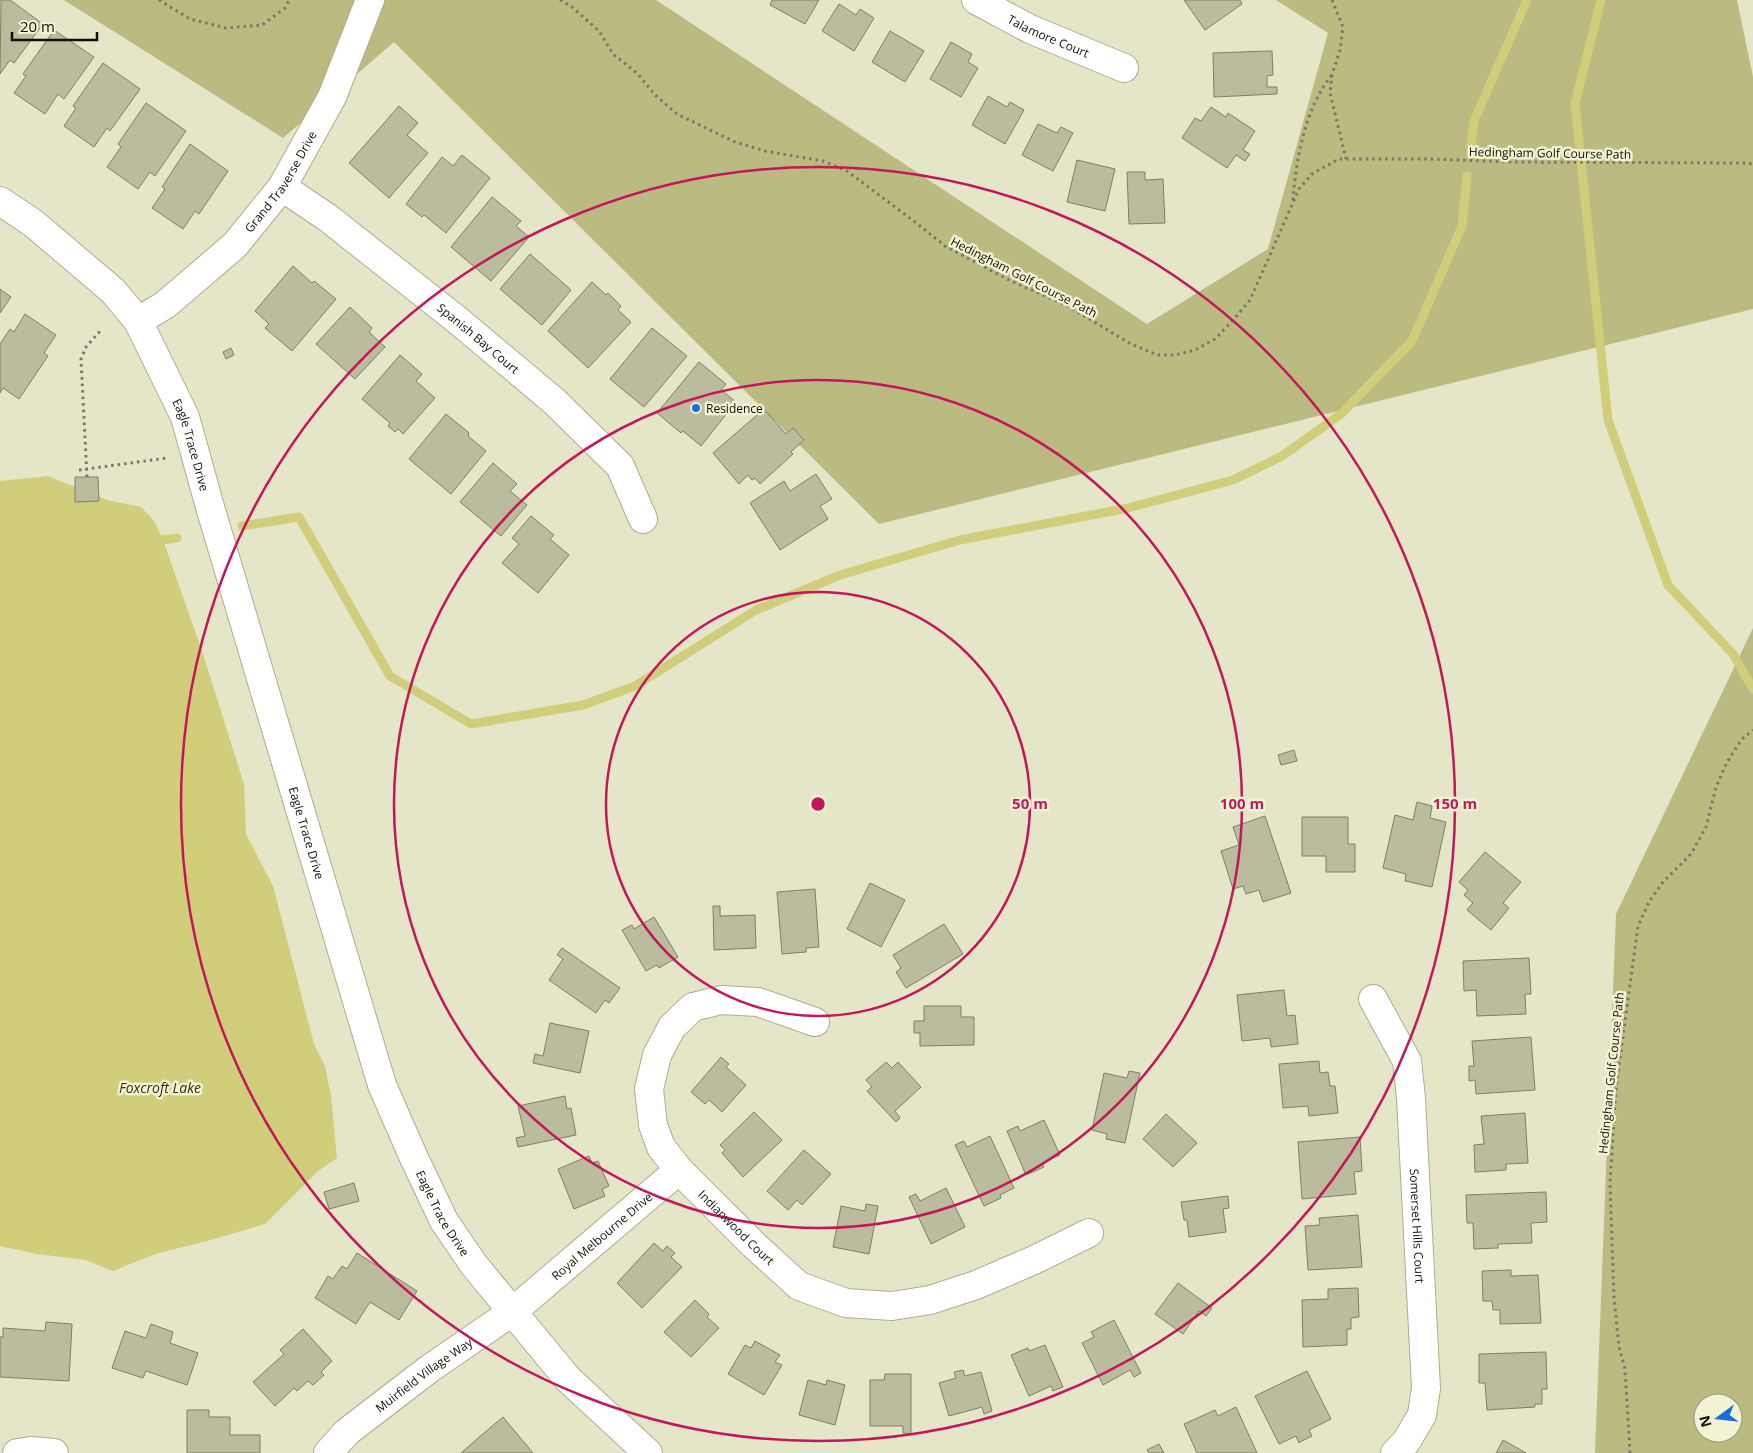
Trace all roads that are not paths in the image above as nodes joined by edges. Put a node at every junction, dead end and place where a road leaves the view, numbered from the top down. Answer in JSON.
{"nodes":[{"id":1,"x":370,"y":0,"type":"edge"},
{"id":2,"x":976,"y":0,"type":"edge"},
{"id":3,"x":1124,"y":68,"type":"dead end"},
{"id":4,"x":282,"y":187,"type":"junction"},
{"id":5,"x":0,"y":201,"type":"edge"},
{"id":6,"x":138,"y":321,"type":"junction"},
{"id":7,"x":643,"y":519,"type":"dead end"},
{"id":8,"x":1373,"y":999,"type":"dead end"},
{"id":9,"x":815,"y":1022,"type":"dead end"},
{"id":10,"x":679,"y":1170,"type":"junction"},
{"id":11,"x":1089,"y":1233,"type":"dead end"},
{"id":12,"x":518,"y":1307,"type":"junction"},
{"id":13,"x":17,"y":1453,"type":"edge"},
{"id":14,"x":54,"y":1453,"type":"edge"},
{"id":15,"x":328,"y":1453,"type":"edge"},
{"id":16,"x":648,"y":1453,"type":"edge"},
{"id":17,"x":1395,"y":1453,"type":"edge"}],
"edges":[{"from":1,"to":4,"type":"street","name":"Grand Traverse Drive"},
{"from":2,"to":3,"type":"street","name":"Talamore Court"},
{"from":4,"to":6,"type":"street","name":"Grand Traverse Drive"},
{"from":4,"to":7,"type":"street","name":"Spanish Bay Court"},
{"from":5,"to":6,"type":"street","name":"Eagle Trace Drive"},
{"from":6,"to":12,"type":"street","name":"Eagle Trace Drive"},
{"from":8,"to":17,"type":"street","name":"Somerset Hills Court"},
{"from":9,"to":10,"type":"street","name":"Indianwood Court"},
{"from":10,"to":11,"type":"street","name":"Indianwood Court"},
{"from":10,"to":12,"type":"street","name":"Royal Melbourne Drive"},
{"from":12,"to":15,"type":"street","name":"Muirfield Village Way"},
{"from":12,"to":16,"type":"street","name":"Eagle Trace Drive"},
{"from":13,"to":14,"type":"street"}]}
